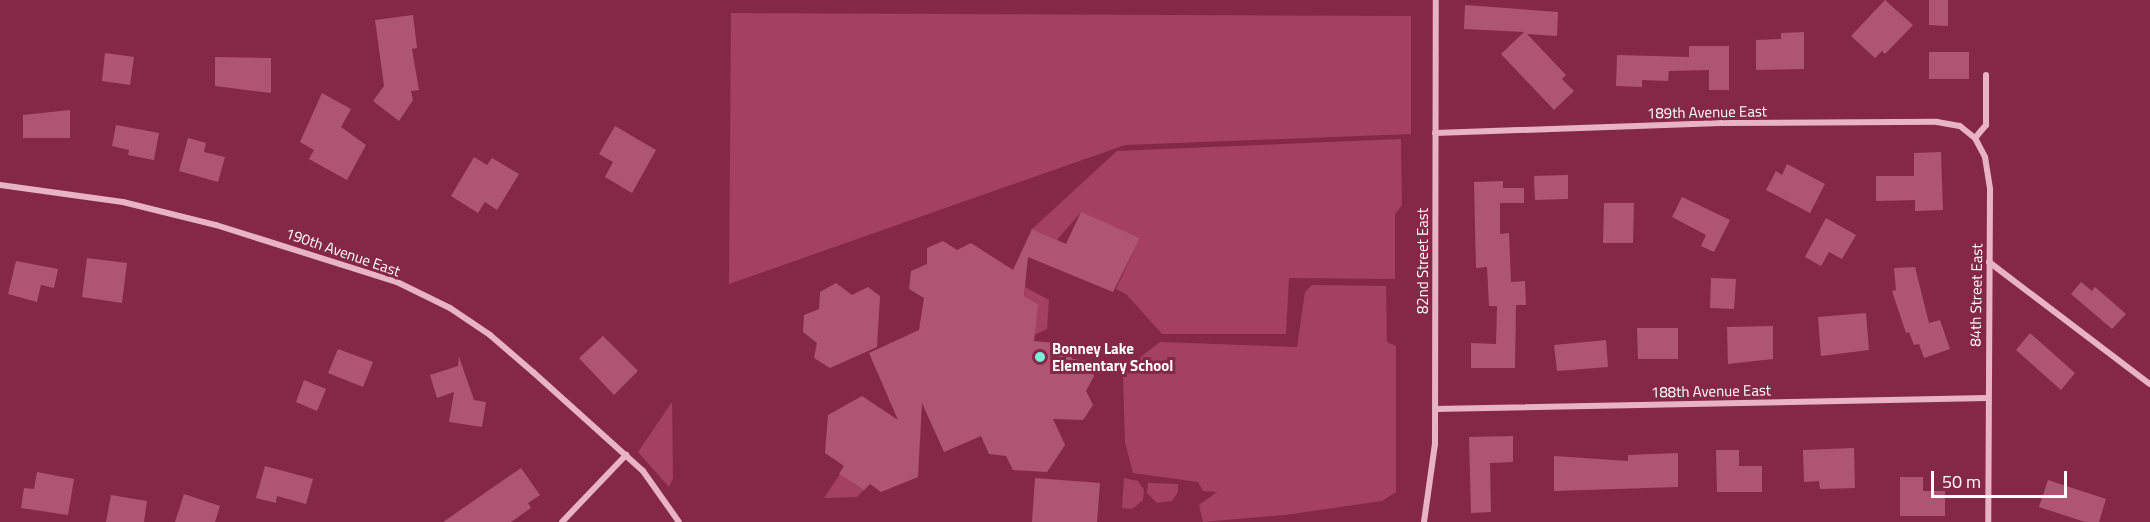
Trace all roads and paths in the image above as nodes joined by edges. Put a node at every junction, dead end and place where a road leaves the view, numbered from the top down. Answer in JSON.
{"nodes":[{"id":1,"x":1436,"y":0,"type":"edge"},
{"id":2,"x":1986,"y":75,"type":"dead end"},
{"id":3,"x":1435,"y":133,"type":"junction"},
{"id":4,"x":1975,"y":138,"type":"junction"},
{"id":5,"x":0,"y":186,"type":"edge"},
{"id":6,"x":1989,"y":262,"type":"junction"},
{"id":7,"x":2150,"y":384,"type":"edge"},
{"id":8,"x":1987,"y":398,"type":"junction"},
{"id":9,"x":1436,"y":409,"type":"junction"},
{"id":10,"x":626,"y":455,"type":"junction"},
{"id":11,"x":562,"y":522,"type":"edge"},
{"id":12,"x":679,"y":522,"type":"edge"},
{"id":13,"x":1424,"y":522,"type":"edge"},
{"id":14,"x":1988,"y":522,"type":"edge"}],
"edges":[{"from":1,"to":3,"type":"street","name":"82nd Street East"},
{"from":2,"to":4,"type":"street"},
{"from":3,"to":4,"type":"street","name":"189th Avenue East"},
{"from":3,"to":9,"type":"street","name":"82nd Street East"},
{"from":4,"to":6,"type":"street","name":"84th Street East"},
{"from":5,"to":10,"type":"street","name":"190th Avenue East"},
{"from":6,"to":7,"type":"street"},
{"from":6,"to":8,"type":"street","name":"84th Street East"},
{"from":8,"to":9,"type":"street","name":"188th Avenue East"},
{"from":8,"to":14,"type":"street","name":"84th Street East"},
{"from":9,"to":13,"type":"street","name":"82nd Street East"},
{"from":10,"to":11,"type":"street"},
{"from":10,"to":12,"type":"street","name":"190th Avenue East"}]}
